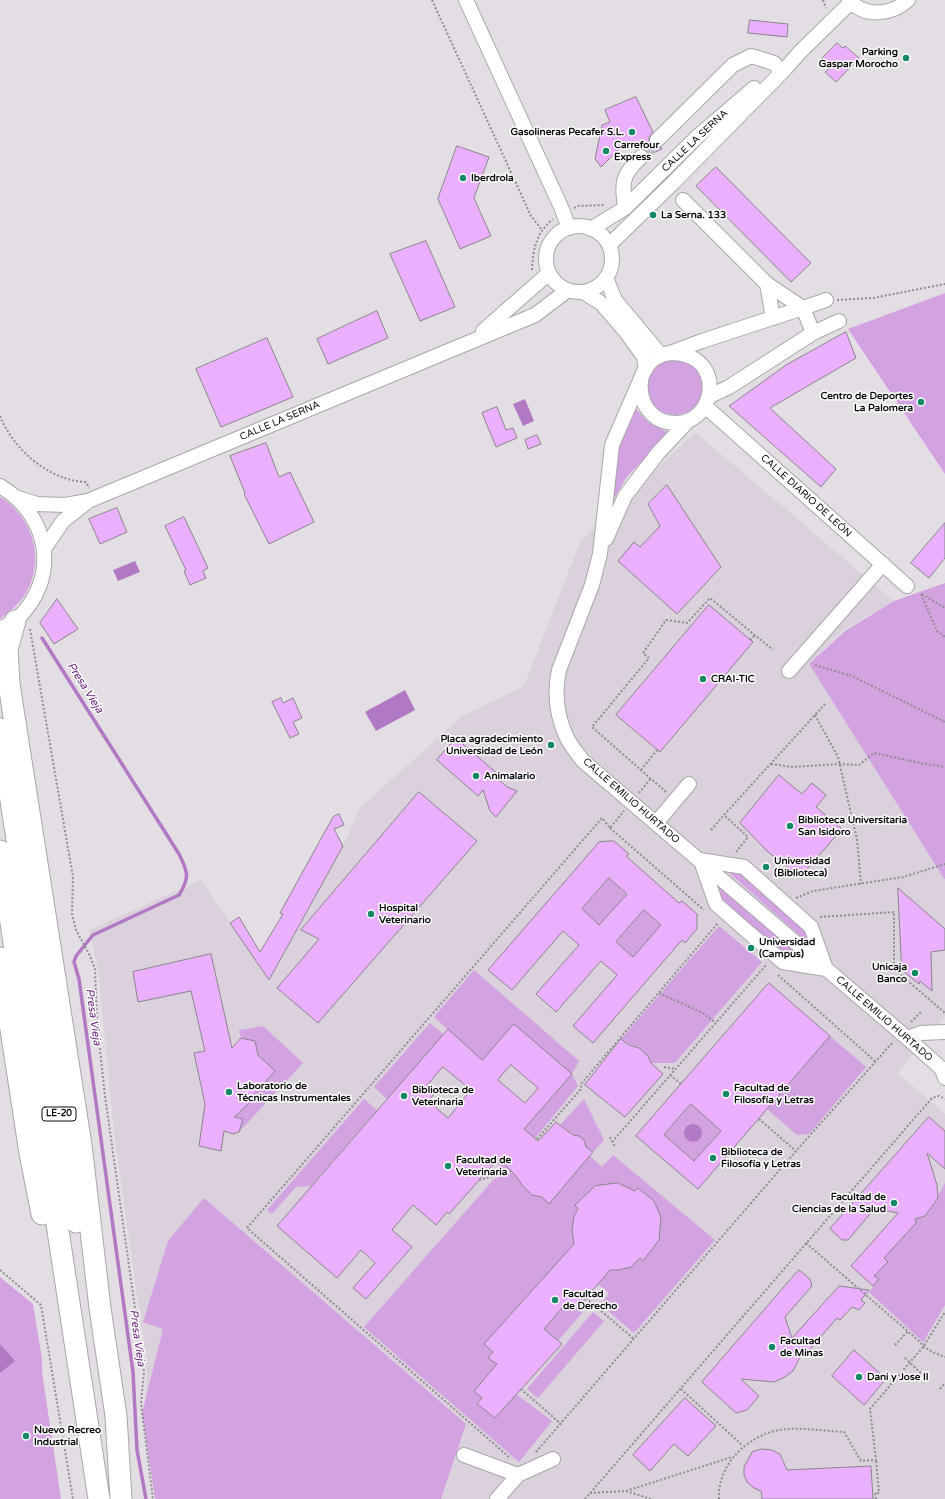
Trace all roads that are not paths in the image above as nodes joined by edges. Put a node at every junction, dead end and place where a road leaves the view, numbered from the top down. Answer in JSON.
{"nodes":[{"id":1,"x":466,"y":0,"type":"edge"},
{"id":2,"x":908,"y":0,"type":"edge"},
{"id":3,"x":850,"y":1,"type":"edge"},
{"id":4,"x":800,"y":52,"type":"junction"},
{"id":5,"x":778,"y":68,"type":"junction"},
{"id":6,"x":657,"y":140,"type":"tunnel mouth"},
{"id":7,"x":641,"y":157,"type":"tunnel mouth"},
{"id":8,"x":683,"y":200,"type":"dead end"},
{"id":9,"x":625,"y":208,"type":"junction"},
{"id":10,"x":569,"y":228,"type":"junction"},
{"id":11,"x":591,"y":229,"type":"junction"},
{"id":12,"x":609,"y":245,"type":"junction"},
{"id":13,"x":549,"y":273,"type":"junction"},
{"id":14,"x":606,"y":278,"type":"junction"},
{"id":15,"x":767,"y":284,"type":"junction"},
{"id":16,"x":568,"y":290,"type":"junction"},
{"id":17,"x":583,"y":292,"type":"junction"},
{"id":18,"x":826,"y":300,"type":"road end"},
{"id":19,"x":803,"y":308,"type":"junction"},
{"id":20,"x":773,"y":318,"type":"junction"},
{"id":21,"x":839,"y":321,"type":"dead end"},
{"id":22,"x":813,"y":333,"type":"junction"},
{"id":23,"x":472,"y":340,"type":"junction"},
{"id":24,"x":665,"y":354,"type":"junction"},
{"id":25,"x":644,"y":372,"type":"junction"},
{"id":26,"x":708,"y":401,"type":"junction"},
{"id":27,"x":688,"y":421,"type":"junction"},
{"id":28,"x":0,"y":486,"type":"edge"},
{"id":29,"x":15,"y":497,"type":"junction"},
{"id":30,"x":91,"y":500,"type":"junction"},
{"id":31,"x":44,"y":549,"type":"junction"},
{"id":32,"x":600,"y":554,"type":"junction"},
{"id":33,"x":882,"y":564,"type":"junction"},
{"id":34,"x":907,"y":586,"type":"road end"},
{"id":35,"x":15,"y":624,"type":"edge"},
{"id":36,"x":789,"y":671,"type":"dead end"},
{"id":37,"x":0,"y":729,"type":"edge"},
{"id":38,"x":689,"y":784,"type":"dead end"},
{"id":39,"x":656,"y":823,"type":"junction"},
{"id":40,"x":0,"y":851,"type":"edge"},
{"id":41,"x":700,"y":860,"type":"junction"},
{"id":42,"x":0,"y":958,"type":"edge"},
{"id":43,"x":826,"y":969,"type":"junction"},
{"id":44,"x":945,"y":1032,"type":"edge"},
{"id":45,"x":903,"y":1034,"type":"junction"},
{"id":46,"x":944,"y":1072,"type":"edge"},
{"id":47,"x":464,"y":1455,"type":"dead end"},
{"id":48,"x":553,"y":1459,"type":"dead end"},
{"id":49,"x":518,"y":1475,"type":"junction"},
{"id":50,"x":95,"y":1499,"type":"edge"},
{"id":51,"x":99,"y":1499,"type":"edge"},
{"id":52,"x":118,"y":1499,"type":"edge"},
{"id":53,"x":122,"y":1499,"type":"edge"},
{"id":54,"x":497,"y":1499,"type":"edge"}],
"edges":[{"from":1,"to":10,"type":"street"},
{"from":2,"to":3,"type":"street","name":"CALLE LA SERNA"},
{"from":3,"to":4,"type":"street","name":"CALLE LA SERNA"},
{"from":4,"to":5,"type":"street","name":"CALLE LA SERNA"},
{"from":4,"to":12,"type":"street","name":"CALLE LA SERNA"},
{"from":5,"to":6,"type":"street"},
{"from":5,"to":9,"type":"street","name":"CALLE LA SERNA"},
{"from":7,"to":9,"type":"street"},
{"from":8,"to":15,"type":"street"},
{"from":9,"to":11,"type":"street","name":"CALLE LA SERNA"},
{"from":10,"to":11,"type":"street"},
{"from":10,"to":13,"type":"street"},
{"from":11,"to":12,"type":"street"},
{"from":12,"to":14,"type":"street"},
{"from":13,"to":16,"type":"street"},
{"from":13,"to":23,"type":"street","name":"CALLE LA SERNA"},
{"from":14,"to":17,"type":"street"},
{"from":14,"to":24,"type":"street"},
{"from":15,"to":19,"type":"street"},
{"from":15,"to":20,"type":"street"},
{"from":16,"to":17,"type":"street"},
{"from":16,"to":23,"type":"street","name":"CALLE LA SERNA"},
{"from":17,"to":25,"type":"street"},
{"from":18,"to":19,"type":"street"},
{"from":19,"to":20,"type":"street"},
{"from":19,"to":22,"type":"street"},
{"from":20,"to":24,"type":"street"},
{"from":21,"to":22,"type":"street"},
{"from":22,"to":26,"type":"street"},
{"from":23,"to":30,"type":"street","name":"CALLE LA SERNA"},
{"from":24,"to":25,"type":"street"},
{"from":24,"to":26,"type":"street"},
{"from":25,"to":27,"type":"street"},
{"from":25,"to":32,"type":"street","name":"CALLE EMILIO HURTADO"},
{"from":26,"to":27,"type":"street"},
{"from":26,"to":33,"type":"street","name":"CALLE DIARIO DE LEÓN"},
{"from":27,"to":32,"type":"street","name":"CALLE EMILIO HURTADO"},
{"from":28,"to":29,"type":"street"},
{"from":29,"to":30,"type":"street","name":"CALLE LA SERNA"},
{"from":29,"to":31,"type":"street"},
{"from":30,"to":31,"type":"street","name":"CALLE LA SERNA"},
{"from":31,"to":35,"type":"street"},
{"from":32,"to":39,"type":"street","name":"CALLE EMILIO HURTADO"},
{"from":33,"to":34,"type":"street","name":"CALLE DIARIO DE LEÓN"},
{"from":33,"to":36,"type":"street"},
{"from":35,"to":53,"type":"highway"},
{"from":37,"to":52,"type":"highway","number":"LE-20"},
{"from":38,"to":39,"type":"street"},
{"from":39,"to":41,"type":"street","name":"CALLE EMILIO HURTADO"},
{"from":40,"to":51,"type":"highway","number":"LE-20"},
{"from":41,"to":43,"type":"street","name":"CALLE EMILIO HURTADO"},
{"from":41,"to":43,"type":"street","name":"CALLE EMILIO HURTADO"},
{"from":41,"to":43,"type":"street","name":"CALLE EMILIO HURTADO"},
{"from":42,"to":50,"type":"highway"},
{"from":43,"to":45,"type":"street","name":"CALLE EMILIO HURTADO"},
{"from":44,"to":45,"type":"street"},
{"from":45,"to":46,"type":"street","name":"CALLE EMILIO HURTADO"},
{"from":47,"to":49,"type":"street"},
{"from":48,"to":49,"type":"street"},
{"from":49,"to":54,"type":"street"}]}
